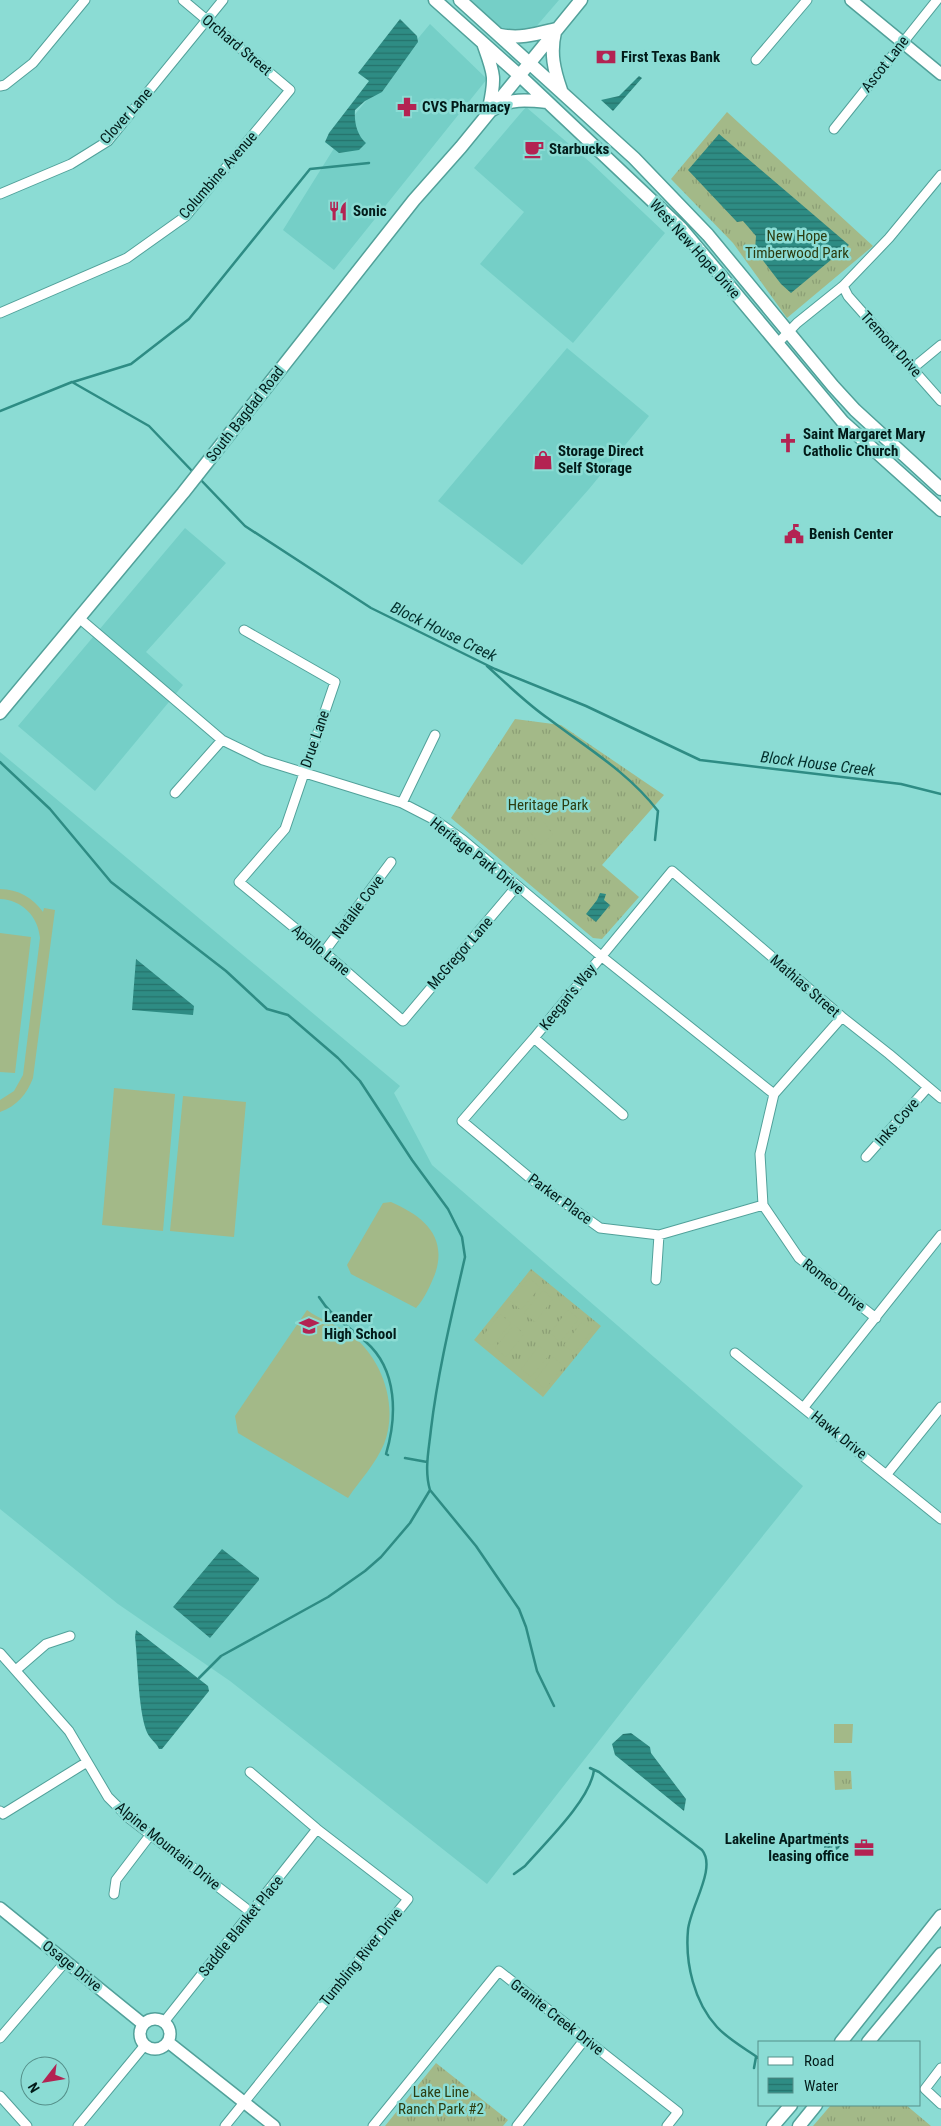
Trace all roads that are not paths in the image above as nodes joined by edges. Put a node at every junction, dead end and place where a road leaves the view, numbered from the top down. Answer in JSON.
{"nodes":[{"id":1,"x":85,"y":0,"type":"edge"},
{"id":2,"x":183,"y":0,"type":"edge"},
{"id":3,"x":223,"y":0,"type":"edge"},
{"id":4,"x":435,"y":0,"type":"edge"},
{"id":5,"x":460,"y":0,"type":"edge"},
{"id":6,"x":581,"y":0,"type":"edge"},
{"id":7,"x":807,"y":0,"type":"edge"},
{"id":8,"x":851,"y":0,"type":"edge"},
{"id":9,"x":937,"y":0,"type":"edge"},
{"id":10,"x":207,"y":20,"type":"junction"},
{"id":11,"x":556,"y":30,"type":"junction"},
{"id":12,"x":498,"y":34,"type":"junction"},
{"id":13,"x":482,"y":41,"type":"junction"},
{"id":14,"x":902,"y":42,"type":"junction"},
{"id":15,"x":756,"y":60,"type":"dead end"},
{"id":16,"x":530,"y":62,"type":"junction"},
{"id":17,"x":941,"y":74,"type":"edge"},
{"id":18,"x":519,"y":75,"type":"junction"},
{"id":19,"x":0,"y":86,"type":"edge"},
{"id":20,"x":290,"y":90,"type":"joint"},
{"id":21,"x":561,"y":91,"type":"junction"},
{"id":22,"x":547,"y":102,"type":"junction"},
{"id":23,"x":488,"y":113,"type":"junction"},
{"id":24,"x":834,"y":129,"type":"dead end"},
{"id":25,"x":941,"y":175,"type":"edge"},
{"id":26,"x":0,"y":194,"type":"edge"},
{"id":27,"x":843,"y":286,"type":"junction"},
{"id":28,"x":0,"y":313,"type":"edge"},
{"id":29,"x":789,"y":333,"type":"junction"},
{"id":30,"x":777,"y":344,"type":"junction"},
{"id":31,"x":941,"y":345,"type":"edge"},
{"id":32,"x":913,"y":368,"type":"junction"},
{"id":33,"x":941,"y":400,"type":"edge"},
{"id":34,"x":941,"y":489,"type":"edge"},
{"id":35,"x":941,"y":510,"type":"edge"},
{"id":36,"x":79,"y":618,"type":"junction"},
{"id":37,"x":244,"y":630,"type":"dead end"},
{"id":38,"x":0,"y":713,"type":"edge"},
{"id":39,"x":435,"y":735,"type":"dead end"},
{"id":40,"x":222,"y":740,"type":"junction"},
{"id":41,"x":303,"y":774,"type":"junction"},
{"id":42,"x":175,"y":794,"type":"dead end"},
{"id":43,"x":402,"y":803,"type":"junction"},
{"id":44,"x":391,"y":862,"type":"dead end"},
{"id":45,"x":672,"y":871,"type":"joint"},
{"id":46,"x":239,"y":882,"type":"joint"},
{"id":47,"x":518,"y":886,"type":"junction"},
{"id":48,"x":324,"y":952,"type":"junction"},
{"id":49,"x":601,"y":956,"type":"junction"},
{"id":50,"x":842,"y":1017,"type":"junction"},
{"id":51,"x":403,"y":1020,"type":"joint"},
{"id":52,"x":534,"y":1038,"type":"junction"},
{"id":53,"x":928,"y":1087,"type":"junction"},
{"id":54,"x":774,"y":1094,"type":"junction"},
{"id":55,"x":941,"y":1098,"type":"edge"},
{"id":56,"x":623,"y":1114,"type":"dead end"},
{"id":57,"x":462,"y":1121,"type":"joint"},
{"id":58,"x":866,"y":1157,"type":"dead end"},
{"id":59,"x":763,"y":1205,"type":"junction"},
{"id":60,"x":659,"y":1235,"type":"junction"},
{"id":61,"x":941,"y":1236,"type":"edge"},
{"id":62,"x":656,"y":1280,"type":"dead end"},
{"id":63,"x":876,"y":1318,"type":"junction"},
{"id":64,"x":735,"y":1353,"type":"dead end"},
{"id":65,"x":804,"y":1407,"type":"junction"},
{"id":66,"x":941,"y":1407,"type":"edge"},
{"id":67,"x":888,"y":1474,"type":"junction"},
{"id":68,"x":941,"y":1518,"type":"edge"},
{"id":69,"x":70,"y":1636,"type":"dead end"},
{"id":70,"x":0,"y":1652,"type":"edge"},
{"id":71,"x":16,"y":1670,"type":"junction"},
{"id":72,"x":87,"y":1762,"type":"junction"},
{"id":73,"x":250,"y":1772,"type":"dead end"},
{"id":74,"x":0,"y":1811,"type":"edge"},
{"id":75,"x":317,"y":1829,"type":"junction"},
{"id":76,"x":151,"y":1834,"type":"junction"},
{"id":77,"x":114,"y":1894,"type":"dead end"},
{"id":78,"x":0,"y":1908,"type":"edge"},
{"id":79,"x":252,"y":1913,"type":"junction"},
{"id":80,"x":939,"y":1922,"type":"edge"},
{"id":81,"x":941,"y":1954,"type":"edge"},
{"id":82,"x":66,"y":1961,"type":"junction"},
{"id":83,"x":164,"y":2022,"type":"junction"},
{"id":84,"x":143,"y":2024,"type":"junction"},
{"id":85,"x":0,"y":2038,"type":"edge"},
{"id":86,"x":585,"y":2039,"type":"junction"},
{"id":87,"x":842,"y":2041,"type":"edge"},
{"id":88,"x":869,"y":2041,"type":"edge"},
{"id":89,"x":168,"y":2042,"type":"junction"},
{"id":90,"x":145,"y":2045,"type":"junction"},
{"id":91,"x":941,"y":2068,"type":"edge"},
{"id":92,"x":0,"y":2096,"type":"edge"},
{"id":93,"x":244,"y":2102,"type":"junction"},
{"id":94,"x":941,"y":2104,"type":"edge"},
{"id":95,"x":790,"y":2106,"type":"edge"},
{"id":96,"x":815,"y":2106,"type":"edge"},
{"id":97,"x":27,"y":2126,"type":"edge"},
{"id":98,"x":78,"y":2126,"type":"edge"},
{"id":99,"x":225,"y":2126,"type":"edge"},
{"id":100,"x":274,"y":2126,"type":"edge"},
{"id":101,"x":373,"y":2126,"type":"edge"},
{"id":102,"x":517,"y":2126,"type":"edge"},
{"id":103,"x":667,"y":2126,"type":"edge"},
{"id":104,"x":774,"y":2126,"type":"edge"},
{"id":105,"x":799,"y":2126,"type":"edge"}],
"edges":[{"from":1,"to":19,"type":"street"},
{"from":2,"to":10,"type":"street","name":"Orchard Street"},
{"from":3,"to":10,"type":"street","name":"Clover Lane"},
{"from":4,"to":13,"type":"main road","name":"West New Hope Drive"},
{"from":5,"to":12,"type":"main road","name":"West New Hope Drive"},
{"from":6,"to":11,"type":"main road","name":"South Bagdad Road"},
{"from":7,"to":15,"type":"street"},
{"from":8,"to":14,"type":"street"},
{"from":9,"to":14,"type":"street","name":"Ascot Lane"},
{"from":10,"to":20,"type":"street","name":"Orchard Street"},
{"from":10,"to":26,"type":"street","name":"Clover Lane"},
{"from":11,"to":12,"type":"main road"},
{"from":11,"to":16,"type":"main road","name":"South Bagdad Road"},
{"from":11,"to":21,"type":"main road"},
{"from":12,"to":16,"type":"main road","name":"West New Hope Drive"},
{"from":13,"to":18,"type":"main road","name":"West New Hope Drive"},
{"from":13,"to":23,"type":"main road"},
{"from":14,"to":17,"type":"street"},
{"from":14,"to":24,"type":"street","name":"Ascot Lane"},
{"from":16,"to":18,"type":"main road","name":"South Bagdad Road"},
{"from":16,"to":21,"type":"main road","name":"West New Hope Drive"},
{"from":18,"to":22,"type":"main road","name":"West New Hope Drive"},
{"from":18,"to":23,"type":"main road","name":"South Bagdad Road"},
{"from":20,"to":28,"type":"street","name":"Columbine Avenue"},
{"from":21,"to":29,"type":"main road","name":"West New Hope Drive"},
{"from":22,"to":23,"type":"main road"},
{"from":22,"to":30,"type":"main road","name":"West New Hope Drive"},
{"from":23,"to":36,"type":"main road","name":"South Bagdad Road"},
{"from":25,"to":27,"type":"street"},
{"from":27,"to":29,"type":"street"},
{"from":27,"to":32,"type":"street","name":"Tremont Drive"},
{"from":29,"to":30,"type":"street"},
{"from":29,"to":34,"type":"main road","name":"West New Hope Drive"},
{"from":30,"to":35,"type":"main road","name":"West New Hope Drive"},
{"from":31,"to":32,"type":"street"},
{"from":32,"to":33,"type":"street","name":"Tremont Drive"},
{"from":36,"to":38,"type":"main road","name":"South Bagdad Road"},
{"from":36,"to":40,"type":"street","name":"Heritage Park Drive"},
{"from":37,"to":41,"type":"street","name":"Drue Lane"},
{"from":39,"to":43,"type":"street"},
{"from":40,"to":41,"type":"street","name":"Heritage Park Drive"},
{"from":40,"to":42,"type":"street"},
{"from":41,"to":43,"type":"street","name":"Heritage Park Drive"},
{"from":41,"to":46,"type":"street","name":"Drue Lane"},
{"from":43,"to":47,"type":"street","name":"Heritage Park Drive"},
{"from":44,"to":48,"type":"street","name":"Natalie Cove"},
{"from":45,"to":49,"type":"street","name":"Keegan's Way"},
{"from":45,"to":50,"type":"street","name":"Mathias Street"},
{"from":46,"to":48,"type":"street","name":"Apollo Lane"},
{"from":47,"to":49,"type":"street","name":"Heritage Park Drive"},
{"from":47,"to":51,"type":"street","name":"McGregor Lane"},
{"from":48,"to":51,"type":"street","name":"Apollo Lane"},
{"from":49,"to":52,"type":"street","name":"Keegan's Way"},
{"from":49,"to":54,"type":"street","name":"Heritage Park Drive"},
{"from":50,"to":53,"type":"street","name":"Mathias Street"},
{"from":50,"to":54,"type":"street"},
{"from":52,"to":56,"type":"street"},
{"from":52,"to":57,"type":"street","name":"Keegan's Way"},
{"from":53,"to":55,"type":"street","name":"Mathias Street"},
{"from":53,"to":58,"type":"street","name":"Inks Cove"},
{"from":54,"to":59,"type":"street"},
{"from":57,"to":60,"type":"street","name":"Parker Place"},
{"from":59,"to":60,"type":"street","name":"Parker Place"},
{"from":59,"to":63,"type":"street","name":"Romeo Drive"},
{"from":60,"to":62,"type":"street"},
{"from":61,"to":63,"type":"street"},
{"from":63,"to":65,"type":"street"},
{"from":64,"to":65,"type":"street","name":"Hawk Drive"},
{"from":65,"to":67,"type":"street","name":"Hawk Drive"},
{"from":66,"to":67,"type":"street"},
{"from":67,"to":68,"type":"street","name":"Hawk Drive"},
{"from":69,"to":71,"type":"street"},
{"from":70,"to":71,"type":"street","name":"Alpine Mountain Drive"},
{"from":71,"to":72,"type":"street","name":"Alpine Mountain Drive"},
{"from":72,"to":74,"type":"street"},
{"from":72,"to":76,"type":"street","name":"Alpine Mountain Drive"},
{"from":73,"to":75,"type":"street","name":"Tumbling River Drive"},
{"from":75,"to":79,"type":"street","name":"Saddle Blanket Place"},
{"from":75,"to":93,"type":"street","name":"Tumbling River Drive"},
{"from":76,"to":77,"type":"street"},
{"from":76,"to":79,"type":"street","name":"Alpine Mountain Drive"},
{"from":78,"to":82,"type":"street","name":"Osage Drive"},
{"from":79,"to":83,"type":"street","name":"Saddle Blanket Place"},
{"from":80,"to":87,"type":"main road"},
{"from":81,"to":88,"type":"main road"},
{"from":82,"to":84,"type":"street","name":"Osage Drive"},
{"from":82,"to":85,"type":"street"},
{"from":83,"to":84,"type":"street"},
{"from":83,"to":89,"type":"street"},
{"from":84,"to":90,"type":"street"},
{"from":86,"to":101,"type":"street","name":"Granite Creek Drive"},
{"from":86,"to":102,"type":"street"},
{"from":86,"to":103,"type":"street","name":"Granite Creek Drive"},
{"from":89,"to":90,"type":"street"},
{"from":89,"to":93,"type":"street"},
{"from":90,"to":98,"type":"street"},
{"from":91,"to":94,"type":"street"},
{"from":92,"to":97,"type":"street"},
{"from":93,"to":99,"type":"street","name":"Tumbling River Drive"},
{"from":93,"to":100,"type":"street"},
{"from":95,"to":104,"type":"main road"},
{"from":96,"to":105,"type":"main road"}]}
